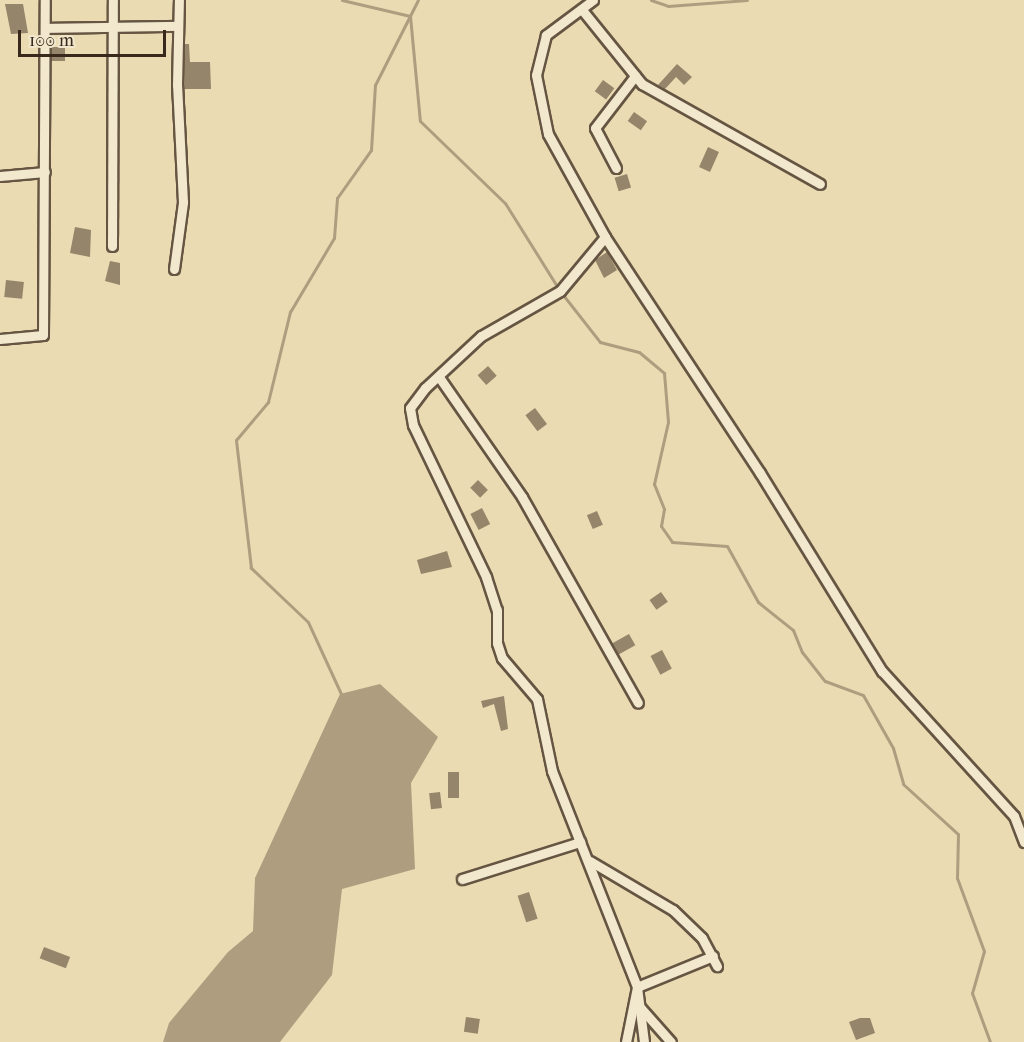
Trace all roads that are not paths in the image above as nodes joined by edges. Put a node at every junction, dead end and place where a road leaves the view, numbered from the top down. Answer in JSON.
{"nodes":[{"id":1,"x":45,"y":0,"type":"edge"},
{"id":2,"x":113,"y":0,"type":"edge"},
{"id":3,"x":179,"y":0,"type":"edge"},
{"id":4,"x":594,"y":0,"type":"edge"},
{"id":5,"x":584,"y":11,"type":"junction"},
{"id":6,"x":178,"y":26,"type":"junction"},
{"id":7,"x":113,"y":27,"type":"junction"},
{"id":8,"x":45,"y":28,"type":"junction"},
{"id":9,"x":634,"y":76,"type":"junction"},
{"id":10,"x":616,"y":168,"type":"dead end"},
{"id":11,"x":45,"y":172,"type":"junction"},
{"id":12,"x":0,"y":176,"type":"edge"},
{"id":13,"x":820,"y":184,"type":"dead end"},
{"id":14,"x":605,"y":237,"type":"junction"},
{"id":15,"x":112,"y":246,"type":"dead end"},
{"id":16,"x":174,"y":269,"type":"dead end"},
{"id":17,"x":0,"y":339,"type":"edge"},
{"id":18,"x":439,"y":377,"type":"junction"},
{"id":19,"x":638,"y":703,"type":"dead end"},
{"id":20,"x":580,"y":842,"type":"junction"},
{"id":21,"x":1024,"y":842,"type":"edge"},
{"id":22,"x":590,"y":861,"type":"junction"},
{"id":23,"x":462,"y":879,"type":"dead end"},
{"id":24,"x":713,"y":956,"type":"junction"},
{"id":25,"x":717,"y":966,"type":"dead end"},
{"id":26,"x":637,"y":987,"type":"junction"},
{"id":27,"x":639,"y":1006,"type":"junction"},
{"id":28,"x":627,"y":1042,"type":"edge"},
{"id":29,"x":644,"y":1042,"type":"edge"},
{"id":30,"x":671,"y":1042,"type":"edge"}],
"edges":[{"from":1,"to":8,"type":"street"},
{"from":2,"to":7,"type":"street"},
{"from":3,"to":6,"type":"street"},
{"from":4,"to":5,"type":"street"},
{"from":5,"to":9,"type":"street"},
{"from":5,"to":14,"type":"street"},
{"from":6,"to":7,"type":"street"},
{"from":6,"to":16,"type":"street"},
{"from":7,"to":8,"type":"street"},
{"from":7,"to":15,"type":"street"},
{"from":8,"to":11,"type":"street"},
{"from":9,"to":10,"type":"street"},
{"from":9,"to":13,"type":"street"},
{"from":11,"to":12,"type":"street"},
{"from":11,"to":17,"type":"street"},
{"from":14,"to":18,"type":"street"},
{"from":14,"to":21,"type":"street"},
{"from":18,"to":19,"type":"street"},
{"from":18,"to":20,"type":"street"},
{"from":20,"to":22,"type":"street"},
{"from":20,"to":23,"type":"street"},
{"from":22,"to":24,"type":"street"},
{"from":22,"to":26,"type":"street"},
{"from":24,"to":25,"type":"street"},
{"from":24,"to":26,"type":"street"},
{"from":26,"to":27,"type":"street"},
{"from":26,"to":28,"type":"street"},
{"from":27,"to":29,"type":"street"},
{"from":27,"to":30,"type":"street"}]}
